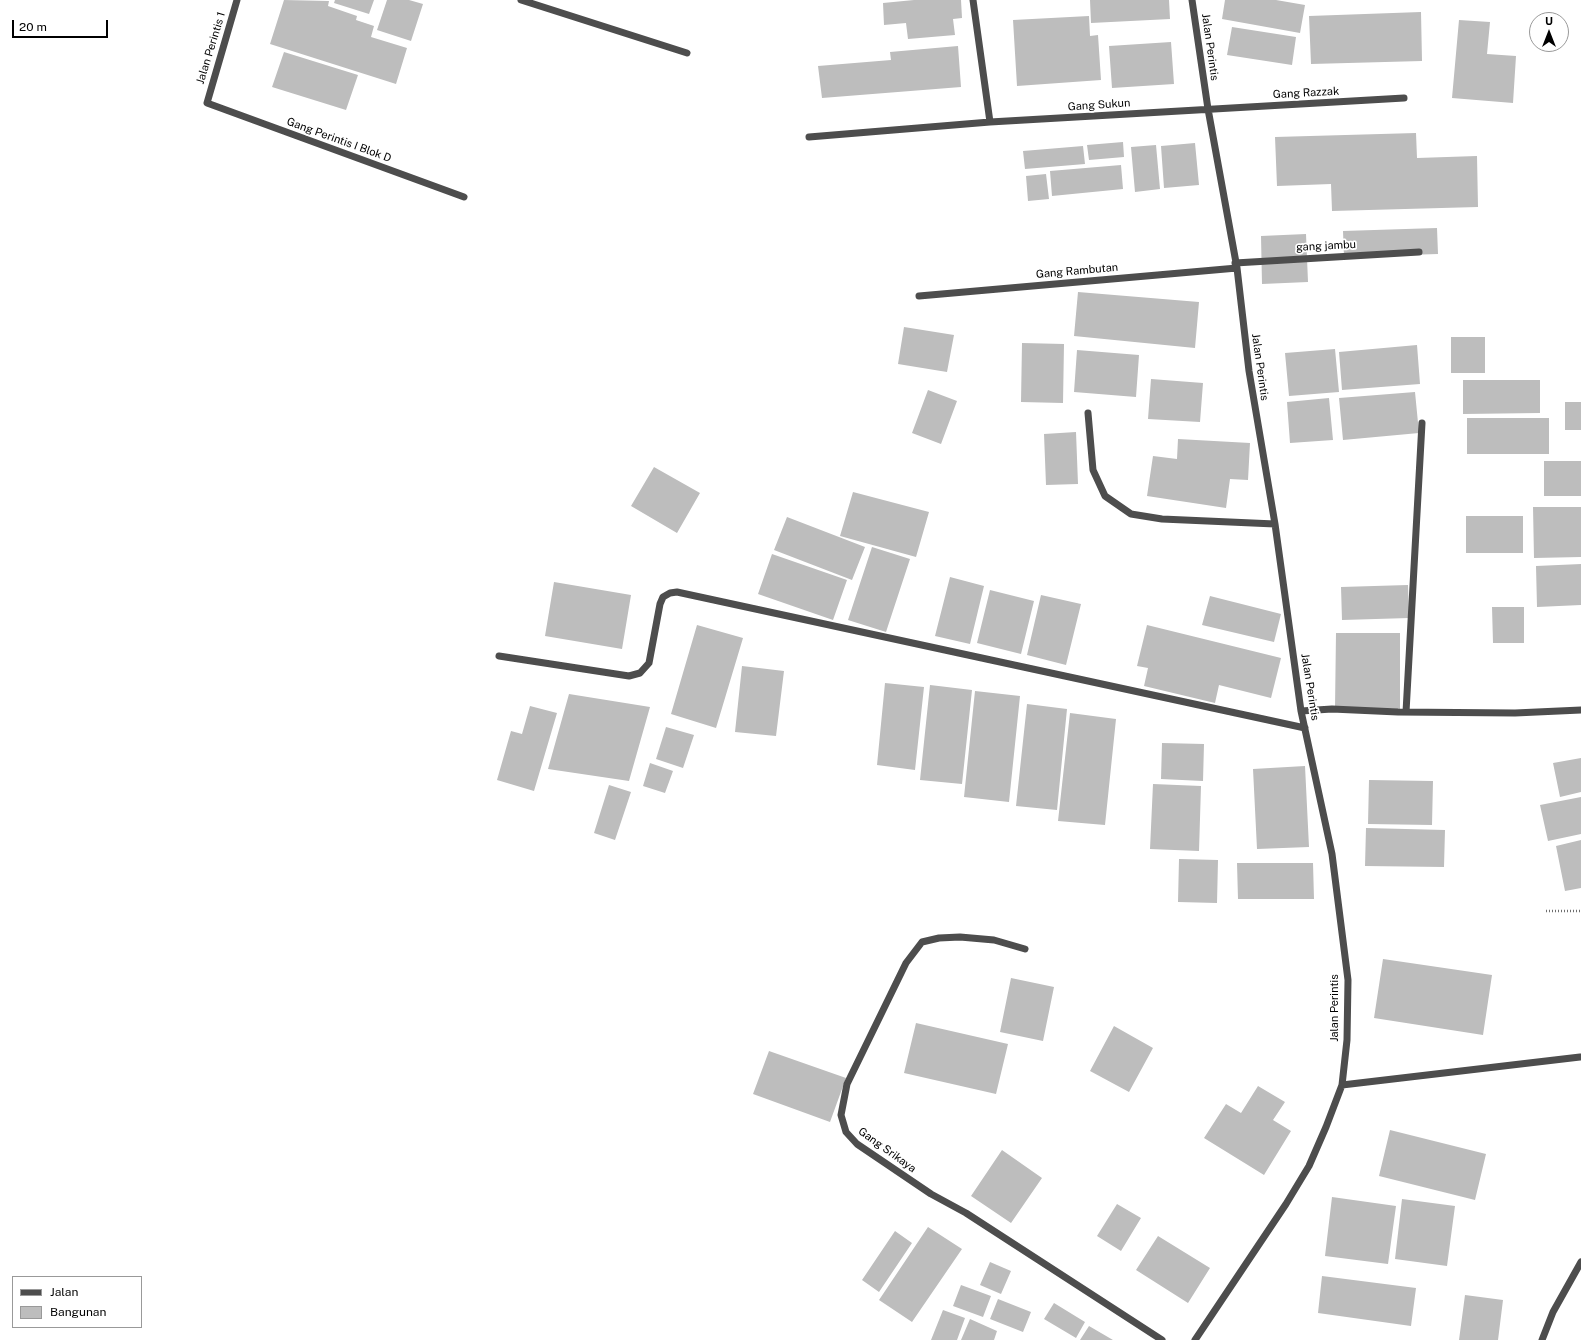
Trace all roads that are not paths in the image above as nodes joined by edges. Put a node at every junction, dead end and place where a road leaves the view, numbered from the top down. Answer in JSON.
{"nodes":[{"id":1,"x":237,"y":0,"type":"edge"},
{"id":2,"x":521,"y":0,"type":"edge"},
{"id":3,"x":973,"y":0,"type":"edge"},
{"id":4,"x":1192,"y":0,"type":"edge"},
{"id":5,"x":687,"y":53,"type":"dead end"},
{"id":6,"x":1404,"y":98,"type":"dead end"},
{"id":7,"x":207,"y":103,"type":"joint"},
{"id":8,"x":1208,"y":109,"type":"junction"},
{"id":9,"x":990,"y":122,"type":"junction"},
{"id":10,"x":809,"y":137,"type":"dead end"},
{"id":11,"x":464,"y":197,"type":"dead end"},
{"id":12,"x":1419,"y":252,"type":"dead end"},
{"id":13,"x":1236,"y":265,"type":"junction"},
{"id":14,"x":919,"y":296,"type":"dead end"},
{"id":15,"x":1088,"y":413,"type":"dead end"},
{"id":16,"x":1422,"y":423,"type":"dead end"},
{"id":17,"x":1275,"y":524,"type":"junction"},
{"id":18,"x":499,"y":656,"type":"dead end"},
{"id":19,"x":1581,"y":710,"type":"edge"},
{"id":20,"x":1301,"y":711,"type":"junction"},
{"id":21,"x":1406,"y":712,"type":"junction"},
{"id":22,"x":1305,"y":728,"type":"junction"},
{"id":23,"x":1025,"y":949,"type":"dead end"},
{"id":24,"x":1580,"y":1057,"type":"edge"},
{"id":25,"x":1342,"y":1085,"type":"junction"},
{"id":26,"x":1581,"y":1262,"type":"edge"},
{"id":27,"x":1162,"y":1340,"type":"edge"},
{"id":28,"x":1195,"y":1340,"type":"edge"},
{"id":29,"x":1542,"y":1340,"type":"edge"}],
"edges":[{"from":1,"to":7,"type":"street","name":"Jalan Perintis 1"},
{"from":2,"to":5,"type":"street"},
{"from":3,"to":9,"type":"street"},
{"from":4,"to":8,"type":"street","name":"Jalan Perintis"},
{"from":6,"to":8,"type":"street","name":"Gang Razzak"},
{"from":7,"to":11,"type":"street","name":"Gang Perintis I Blok D"},
{"from":8,"to":9,"type":"street","name":"Gang Sukun"},
{"from":8,"to":13,"type":"street","name":"Jalan Perintis"},
{"from":9,"to":10,"type":"street","name":"Gang Sukun"},
{"from":12,"to":13,"type":"street","name":"gang jambu"},
{"from":13,"to":14,"type":"street","name":"Gang Rambutan"},
{"from":13,"to":17,"type":"street","name":"Jalan Perintis"},
{"from":15,"to":17,"type":"street"},
{"from":16,"to":21,"type":"street"},
{"from":17,"to":20,"type":"street","name":"Jalan Perintis"},
{"from":18,"to":22,"type":"street"},
{"from":19,"to":21,"type":"street"},
{"from":20,"to":21,"type":"street"},
{"from":20,"to":22,"type":"street","name":"Jalan Perintis"},
{"from":22,"to":25,"type":"street","name":"Jalan Perintis"},
{"from":23,"to":27,"type":"street","name":"Gang Srikaya"},
{"from":24,"to":25,"type":"street"},
{"from":25,"to":28,"type":"street","name":"Jalan Perintis"},
{"from":26,"to":29,"type":"street"}]}
